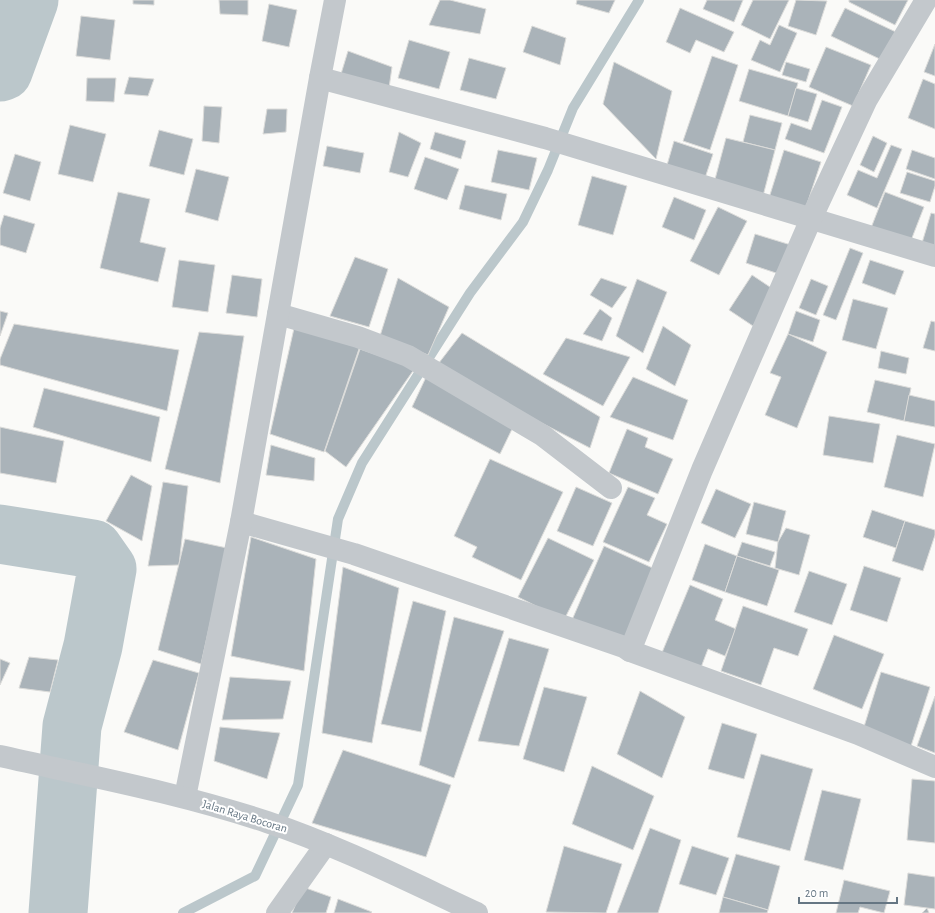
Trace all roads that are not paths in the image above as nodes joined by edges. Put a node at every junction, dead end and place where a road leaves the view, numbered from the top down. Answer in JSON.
{"nodes":[{"id":1,"x":335,"y":0,"type":"edge"},
{"id":2,"x":927,"y":9,"type":"edge"},
{"id":3,"x":320,"y":78,"type":"junction"},
{"id":4,"x":811,"y":219,"type":"junction"},
{"id":5,"x":935,"y":256,"type":"edge"},
{"id":6,"x":278,"y":314,"type":"junction"},
{"id":7,"x":611,"y":488,"type":"dead end"},
{"id":8,"x":241,"y":522,"type":"junction"},
{"id":9,"x":630,"y":651,"type":"junction"},
{"id":10,"x":0,"y":756,"type":"edge"},
{"id":11,"x":935,"y":767,"type":"edge"},
{"id":12,"x":185,"y":797,"type":"junction"},
{"id":13,"x":326,"y":844,"type":"junction"},
{"id":14,"x":277,"y":913,"type":"edge"},
{"id":15,"x":477,"y":913,"type":"edge"}],
"edges":[{"from":1,"to":3,"type":"street"},
{"from":2,"to":4,"type":"street"},
{"from":3,"to":4,"type":"street"},
{"from":3,"to":6,"type":"street"},
{"from":4,"to":5,"type":"street"},
{"from":4,"to":9,"type":"street"},
{"from":6,"to":7,"type":"street"},
{"from":6,"to":8,"type":"street"},
{"from":8,"to":9,"type":"street"},
{"from":8,"to":12,"type":"street"},
{"from":9,"to":11,"type":"street"},
{"from":10,"to":12,"type":"street","name":"Jalan Raya Bocoran"},
{"from":12,"to":13,"type":"street","name":"Jalan Raya Bocoran"},
{"from":13,"to":14,"type":"street"},
{"from":13,"to":15,"type":"street","name":"Jalan Raya Bocoran"}]}
